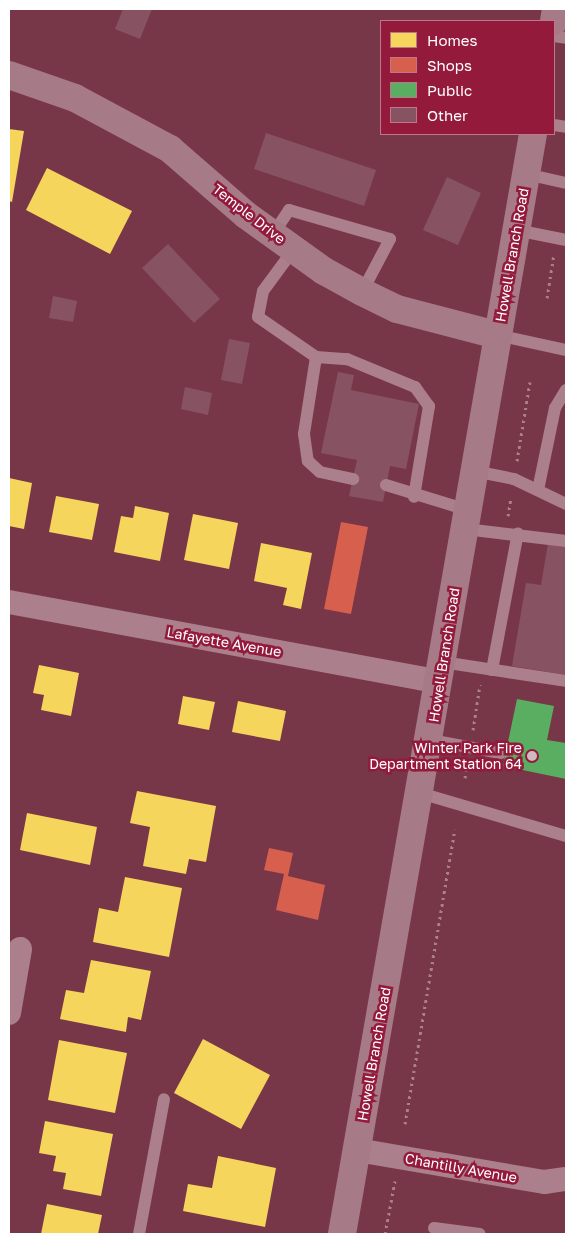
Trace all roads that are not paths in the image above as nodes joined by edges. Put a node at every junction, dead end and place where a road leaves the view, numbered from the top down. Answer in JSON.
{"nodes":[{"id":1,"x":9,"y":75,"type":"edge"},
{"id":2,"x":533,"y":135,"type":"edge"},
{"id":3,"x":526,"y":174,"type":"junction"},
{"id":4,"x":566,"y":183,"type":"edge"},
{"id":5,"x":516,"y":230,"type":"junction"},
{"id":6,"x":566,"y":240,"type":"edge"},
{"id":7,"x":283,"y":242,"type":"junction"},
{"id":8,"x":362,"y":292,"type":"junction"},
{"id":9,"x":497,"y":335,"type":"junction"},
{"id":10,"x":566,"y":350,"type":"edge"},
{"id":11,"x":316,"y":357,"type":"junction"},
{"id":12,"x":566,"y":390,"type":"edge"},
{"id":13,"x":474,"y":471,"type":"junction"},
{"id":14,"x":353,"y":479,"type":"dead end"},
{"id":15,"x":386,"y":485,"type":"dead end"},
{"id":16,"x":538,"y":490,"type":"junction"},
{"id":17,"x":414,"y":497,"type":"junction"},
{"id":18,"x":566,"y":504,"type":"edge"},
{"id":19,"x":466,"y":519,"type":"junction"},
{"id":20,"x":518,"y":533,"type":"junction"},
{"id":21,"x":566,"y":541,"type":"edge"},
{"id":22,"x":9,"y":602,"type":"edge"},
{"id":23,"x":492,"y":670,"type":"junction"},
{"id":24,"x":441,"y":672,"type":"junction"},
{"id":25,"x":566,"y":681,"type":"edge"},
{"id":26,"x":430,"y":740,"type":"junction"},
{"id":27,"x":501,"y":753,"type":"dead end"},
{"id":28,"x":420,"y":793,"type":"junction"},
{"id":29,"x":566,"y":836,"type":"edge"},
{"id":30,"x":20,"y":949,"type":"dead end"},
{"id":31,"x":9,"y":1013,"type":"edge"},
{"id":32,"x":164,"y":1099,"type":"dead end"},
{"id":33,"x":357,"y":1150,"type":"junction"},
{"id":34,"x":566,"y":1179,"type":"edge"},
{"id":35,"x":434,"y":1228,"type":"dead end"},
{"id":36,"x":139,"y":1234,"type":"edge"},
{"id":37,"x":342,"y":1234,"type":"edge"},
{"id":38,"x":480,"y":1234,"type":"edge"}],
"edges":[{"from":1,"to":7,"type":"main road","name":"Temple Drive"},
{"from":2,"to":3,"type":"main road","name":"Howell Branch Road"},
{"from":3,"to":4,"type":"lane"},
{"from":3,"to":5,"type":"main road","name":"Howell Branch Road"},
{"from":5,"to":6,"type":"lane"},
{"from":5,"to":9,"type":"main road","name":"Howell Branch Road"},
{"from":7,"to":8,"type":"main road","name":"Temple Drive"},
{"from":7,"to":8,"type":"lane"},
{"from":7,"to":11,"type":"lane"},
{"from":8,"to":9,"type":"main road","name":"Temple Drive"},
{"from":9,"to":10,"type":"lane"},
{"from":9,"to":13,"type":"main road","name":"Howell Branch Road"},
{"from":11,"to":14,"type":"lane"},
{"from":11,"to":17,"type":"lane"},
{"from":12,"to":16,"type":"lane"},
{"from":13,"to":16,"type":"lane"},
{"from":13,"to":19,"type":"main road","name":"Howell Branch Road"},
{"from":15,"to":17,"type":"lane"},
{"from":16,"to":18,"type":"lane"},
{"from":17,"to":19,"type":"lane"},
{"from":19,"to":20,"type":"lane"},
{"from":19,"to":24,"type":"main road","name":"Howell Branch Road"},
{"from":20,"to":21,"type":"lane"},
{"from":20,"to":23,"type":"lane"},
{"from":22,"to":24,"type":"street","name":"Lafayette Avenue"},
{"from":23,"to":24,"type":"lane"},
{"from":23,"to":25,"type":"lane"},
{"from":24,"to":26,"type":"main road","name":"Howell Branch Road"},
{"from":26,"to":27,"type":"lane"},
{"from":26,"to":28,"type":"main road","name":"Howell Branch Road"},
{"from":28,"to":29,"type":"lane"},
{"from":28,"to":33,"type":"main road","name":"Howell Branch Road"},
{"from":30,"to":31,"type":"street"},
{"from":32,"to":36,"type":"lane"},
{"from":33,"to":34,"type":"street","name":"Chantilly Avenue"},
{"from":33,"to":37,"type":"main road","name":"Howell Branch Road"},
{"from":35,"to":38,"type":"lane"}]}
